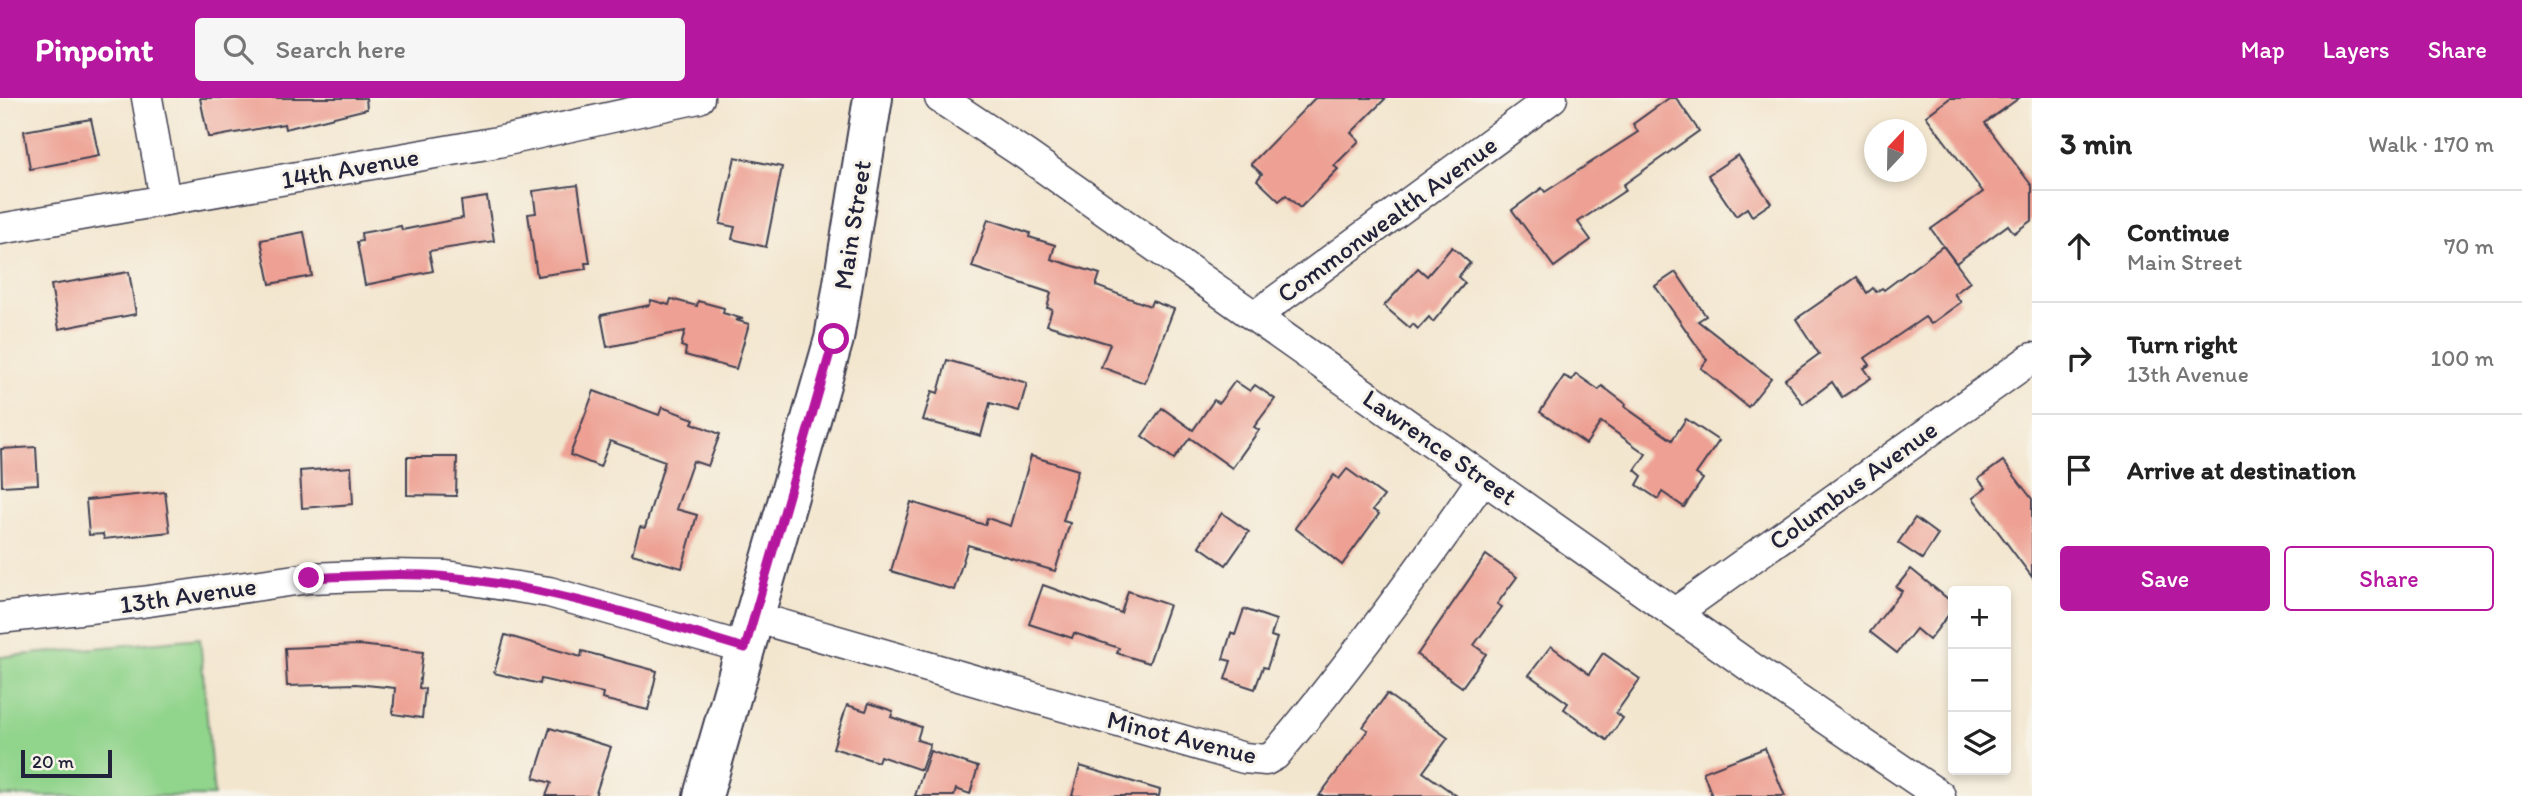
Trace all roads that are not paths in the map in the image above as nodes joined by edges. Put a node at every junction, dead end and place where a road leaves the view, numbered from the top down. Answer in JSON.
{"nodes":[{"id":1,"x":147,"y":98,"type":"edge"},
{"id":2,"x":699,"y":98,"type":"edge"},
{"id":3,"x":873,"y":98,"type":"edge"},
{"id":4,"x":940,"y":98,"type":"edge"},
{"id":5,"x":1552,"y":98,"type":"edge"},
{"id":6,"x":165,"y":200,"type":"junction"},
{"id":7,"x":0,"y":229,"type":"edge"},
{"id":8,"x":1255,"y":316,"type":"junction"},
{"id":9,"x":2032,"y":358,"type":"edge"},
{"id":10,"x":1483,"y":478,"type":"junction"},
{"id":11,"x":1675,"y":613,"type":"junction"},
{"id":12,"x":0,"y":618,"type":"edge"},
{"id":13,"x":749,"y":633,"type":"junction"},
{"id":14,"x":703,"y":796,"type":"edge"},
{"id":15,"x":1940,"y":796,"type":"edge"}],
"edges":[{"from":1,"to":6,"type":"street"},
{"from":2,"to":6,"type":"street","name":"14th Avenue"},
{"from":3,"to":13,"type":"main road","name":"Main Street"},
{"from":4,"to":8,"type":"street","name":"Lawrence Street"},
{"from":5,"to":8,"type":"street","name":"Commonwealth Avenue"},
{"from":6,"to":7,"type":"street","name":"14th Avenue"},
{"from":8,"to":10,"type":"street","name":"Lawrence Street"},
{"from":9,"to":11,"type":"street","name":"Columbus Avenue"},
{"from":10,"to":11,"type":"street","name":"Lawrence Street"},
{"from":10,"to":13,"type":"street","name":"Minot Avenue"},
{"from":11,"to":15,"type":"street","name":"Lawrence Street"},
{"from":12,"to":13,"type":"street","name":"13th Avenue"},
{"from":13,"to":14,"type":"main road","name":"Main Street"}]}
